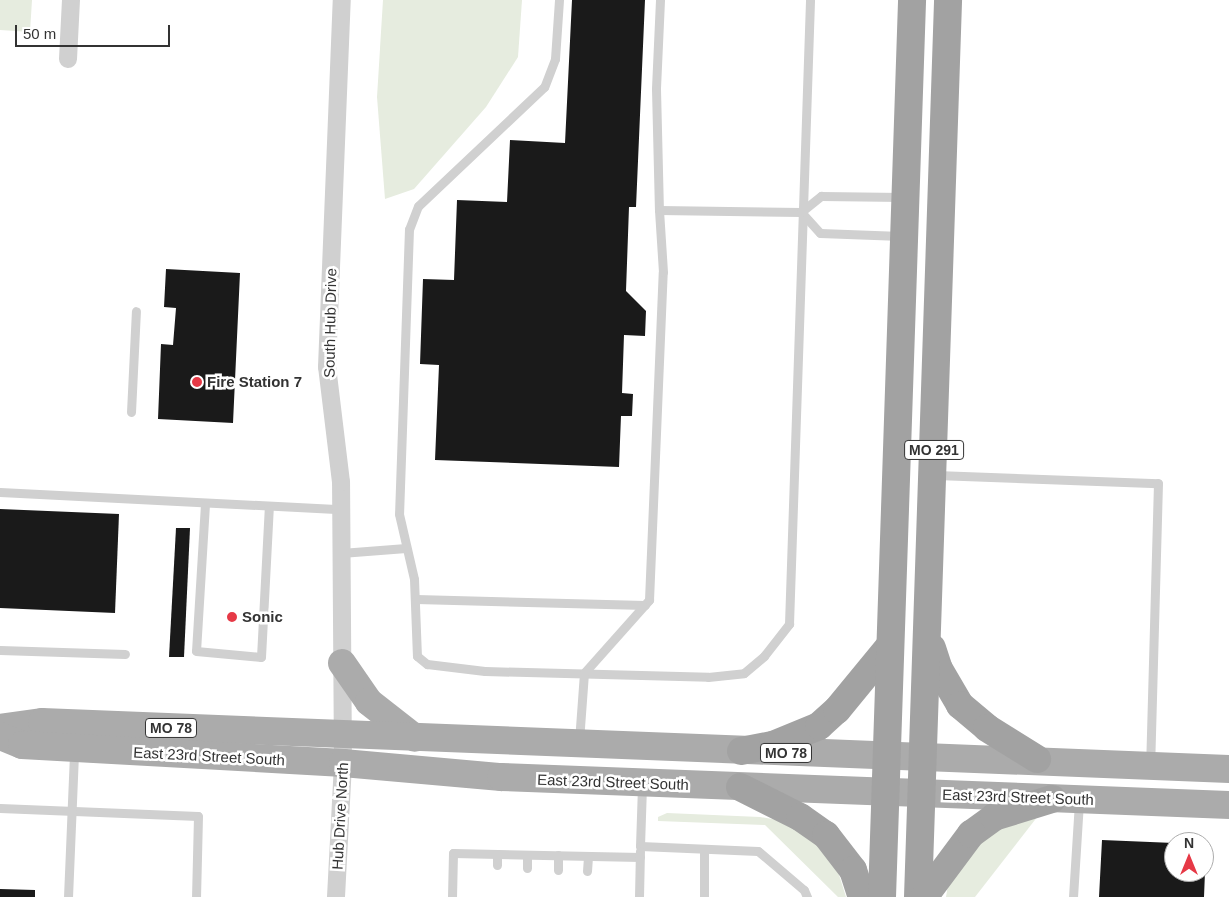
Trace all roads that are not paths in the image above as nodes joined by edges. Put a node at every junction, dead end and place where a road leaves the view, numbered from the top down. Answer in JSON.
{"nodes":[{"id":1,"x":70,"y":0,"type":"edge"},
{"id":2,"x":342,"y":0,"type":"edge"},
{"id":3,"x":559,"y":0,"type":"edge"},
{"id":4,"x":660,"y":0,"type":"edge"},
{"id":5,"x":810,"y":0,"type":"edge"},
{"id":6,"x":912,"y":0,"type":"edge"},
{"id":7,"x":948,"y":0,"type":"edge"},
{"id":8,"x":68,"y":59,"type":"dead end"},
{"id":9,"x":905,"y":198,"type":"junction"},
{"id":10,"x":659,"y":210,"type":"junction"},
{"id":11,"x":801,"y":212,"type":"junction"},
{"id":12,"x":903,"y":236,"type":"junction"},
{"id":13,"x":136,"y":311,"type":"dead end"},
{"id":14,"x":131,"y":412,"type":"dead end"},
{"id":15,"x":933,"y":475,"type":"junction"},
{"id":16,"x":0,"y":492,"type":"edge"},
{"id":17,"x":205,"y":504,"type":"junction"},
{"id":18,"x":269,"y":506,"type":"junction"},
{"id":19,"x":341,"y":510,"type":"junction"},
{"id":20,"x":406,"y":548,"type":"junction"},
{"id":21,"x":341,"y":553,"type":"junction"},
{"id":22,"x":416,"y":600,"type":"junction"},
{"id":23,"x":645,"y":605,"type":"junction"},
{"id":24,"x":928,"y":634,"type":"junction"},
{"id":25,"x":888,"y":648,"type":"junction"},
{"id":26,"x":0,"y":650,"type":"edge"},
{"id":27,"x":125,"y":654,"type":"dead end"},
{"id":28,"x":342,"y":662,"type":"junction"},
{"id":29,"x":584,"y":673,"type":"junction"},
{"id":30,"x":0,"y":728,"type":"edge"},
{"id":31,"x":342,"y":735,"type":"junction"},
{"id":32,"x":0,"y":736,"type":"edge"},
{"id":33,"x":415,"y":738,"type":"junction"},
{"id":34,"x":579,"y":744,"type":"junction"},
{"id":35,"x":74,"y":748,"type":"junction"},
{"id":36,"x":742,"y":751,"type":"junction"},
{"id":37,"x":885,"y":757,"type":"junction"},
{"id":38,"x":924,"y":758,"type":"junction"},
{"id":39,"x":1036,"y":759,"type":"junction"},
{"id":40,"x":343,"y":763,"type":"junction"},
{"id":41,"x":1150,"y":765,"type":"junction"},
{"id":42,"x":1229,"y":769,"type":"edge"},
{"id":43,"x":643,"y":783,"type":"junction"},
{"id":44,"x":740,"y":787,"type":"junction"},
{"id":45,"x":886,"y":793,"type":"junction"},
{"id":46,"x":922,"y":794,"type":"junction"},
{"id":47,"x":1066,"y":799,"type":"junction"},
{"id":48,"x":1229,"y":804,"type":"edge"},
{"id":49,"x":0,"y":808,"type":"edge"},
{"id":50,"x":71,"y":811,"type":"junction"},
{"id":51,"x":640,"y":846,"type":"junction"},
{"id":52,"x":704,"y":849,"type":"junction"},
{"id":53,"x":497,"y":854,"type":"junction"},
{"id":54,"x":527,"y":854,"type":"junction"},
{"id":55,"x":558,"y":855,"type":"junction"},
{"id":56,"x":588,"y":856,"type":"junction"},
{"id":57,"x":640,"y":857,"type":"junction"},
{"id":58,"x":497,"y":865,"type":"dead end"},
{"id":59,"x":527,"y":868,"type":"dead end"},
{"id":60,"x":558,"y":870,"type":"dead end"},
{"id":61,"x":587,"y":871,"type":"dead end"},
{"id":62,"x":68,"y":897,"type":"edge"},
{"id":63,"x":196,"y":897,"type":"edge"},
{"id":64,"x":336,"y":897,"type":"edge"},
{"id":65,"x":452,"y":897,"type":"edge"},
{"id":66,"x":639,"y":897,"type":"edge"},
{"id":67,"x":704,"y":897,"type":"edge"},
{"id":68,"x":807,"y":897,"type":"edge"},
{"id":69,"x":862,"y":897,"type":"edge"},
{"id":70,"x":882,"y":897,"type":"edge"},
{"id":71,"x":918,"y":897,"type":"edge"},
{"id":72,"x":924,"y":897,"type":"edge"},
{"id":73,"x":1073,"y":897,"type":"edge"}],
"edges":[{"from":1,"to":8,"type":"street"},
{"from":2,"to":19,"type":"street","name":"South Hub Drive"},
{"from":3,"to":20,"type":"lane"},
{"from":4,"to":10,"type":"lane"},
{"from":5,"to":11,"type":"lane"},
{"from":6,"to":9,"type":"highway","number":"MO 291"},
{"from":7,"to":15,"type":"highway","number":"MO 291"},
{"from":9,"to":11,"type":"lane"},
{"from":9,"to":12,"type":"highway","number":"MO 291"},
{"from":10,"to":11,"type":"lane"},
{"from":10,"to":23,"type":"lane"},
{"from":11,"to":12,"type":"lane"},
{"from":11,"to":29,"type":"lane"},
{"from":12,"to":25,"type":"highway","number":"MO 291"},
{"from":13,"to":14,"type":"lane"},
{"from":15,"to":24,"type":"highway","number":"MO 291"},
{"from":15,"to":41,"type":"lane"},
{"from":16,"to":17,"type":"lane"},
{"from":17,"to":18,"type":"lane"},
{"from":17,"to":18,"type":"lane"},
{"from":18,"to":19,"type":"lane"},
{"from":19,"to":21,"type":"street","name":"South Hub Drive"},
{"from":20,"to":21,"type":"lane"},
{"from":20,"to":22,"type":"lane"},
{"from":21,"to":28,"type":"street","name":"South Hub Drive"},
{"from":22,"to":23,"type":"lane"},
{"from":22,"to":29,"type":"lane"},
{"from":23,"to":29,"type":"lane"},
{"from":24,"to":38,"type":"highway","number":"MO 291"},
{"from":24,"to":39,"type":"highway"},
{"from":25,"to":36,"type":"highway"},
{"from":25,"to":37,"type":"highway","number":"MO 291"},
{"from":26,"to":27,"type":"lane"},
{"from":28,"to":31,"type":"street","name":"South Hub Drive"},
{"from":28,"to":33,"type":"main road"},
{"from":29,"to":34,"type":"lane"},
{"from":30,"to":31,"type":"main road","name":"East 23rd Street South","number":"MO 78"},
{"from":31,"to":33,"type":"main road","name":"East 23rd Street South","number":"MO 78"},
{"from":31,"to":40,"type":"street","name":"Hub Drive North"},
{"from":32,"to":35,"type":"main road","name":"East 23rd Street South","number":"MO 78"},
{"from":33,"to":34,"type":"main road","name":"East 23rd Street South","number":"MO 78"},
{"from":34,"to":36,"type":"main road","name":"East 23rd Street South","number":"MO 78"},
{"from":35,"to":40,"type":"main road","name":"East 23rd Street South","number":"MO 78"},
{"from":35,"to":50,"type":"lane"},
{"from":36,"to":37,"type":"main road","name":"East 23rd Street South","number":"MO 78"},
{"from":37,"to":38,"type":"main road","name":"East 23rd Street South","number":"MO 78"},
{"from":37,"to":45,"type":"highway","number":"MO 291"},
{"from":38,"to":39,"type":"main road","name":"East 23rd Street South","number":"MO 78"},
{"from":38,"to":46,"type":"highway","number":"MO 291"},
{"from":39,"to":41,"type":"main road","name":"East 23rd Street South","number":"MO 78"},
{"from":40,"to":43,"type":"main road","name":"East 23rd Street South","number":"MO 78"},
{"from":40,"to":64,"type":"street","name":"Hub Drive North"},
{"from":41,"to":42,"type":"main road","name":"East 23rd Street South","number":"MO 78"},
{"from":43,"to":44,"type":"main road","name":"East 23rd Street South","number":"MO 78"},
{"from":43,"to":51,"type":"lane"},
{"from":44,"to":45,"type":"main road","name":"East 23rd Street South","number":"MO 78"},
{"from":44,"to":69,"type":"highway"},
{"from":45,"to":46,"type":"main road","name":"East 23rd Street South","number":"MO 78"},
{"from":45,"to":70,"type":"highway","number":"MO 291"},
{"from":46,"to":47,"type":"main road","name":"East 23rd Street South","number":"MO 78"},
{"from":46,"to":71,"type":"highway","number":"MO 291"},
{"from":47,"to":48,"type":"main road","name":"East 23rd Street South","number":"MO 78"},
{"from":47,"to":72,"type":"highway"},
{"from":47,"to":73,"type":"lane"},
{"from":49,"to":50,"type":"lane"},
{"from":50,"to":62,"type":"lane"},
{"from":50,"to":63,"type":"lane"},
{"from":51,"to":52,"type":"lane"},
{"from":51,"to":57,"type":"lane"},
{"from":52,"to":67,"type":"lane"},
{"from":52,"to":68,"type":"lane"},
{"from":53,"to":54,"type":"lane"},
{"from":53,"to":58,"type":"lane"},
{"from":53,"to":65,"type":"lane"},
{"from":54,"to":55,"type":"lane"},
{"from":54,"to":59,"type":"lane"},
{"from":55,"to":56,"type":"lane"},
{"from":55,"to":60,"type":"lane"},
{"from":56,"to":57,"type":"lane"},
{"from":56,"to":61,"type":"lane"},
{"from":57,"to":66,"type":"lane"}]}
